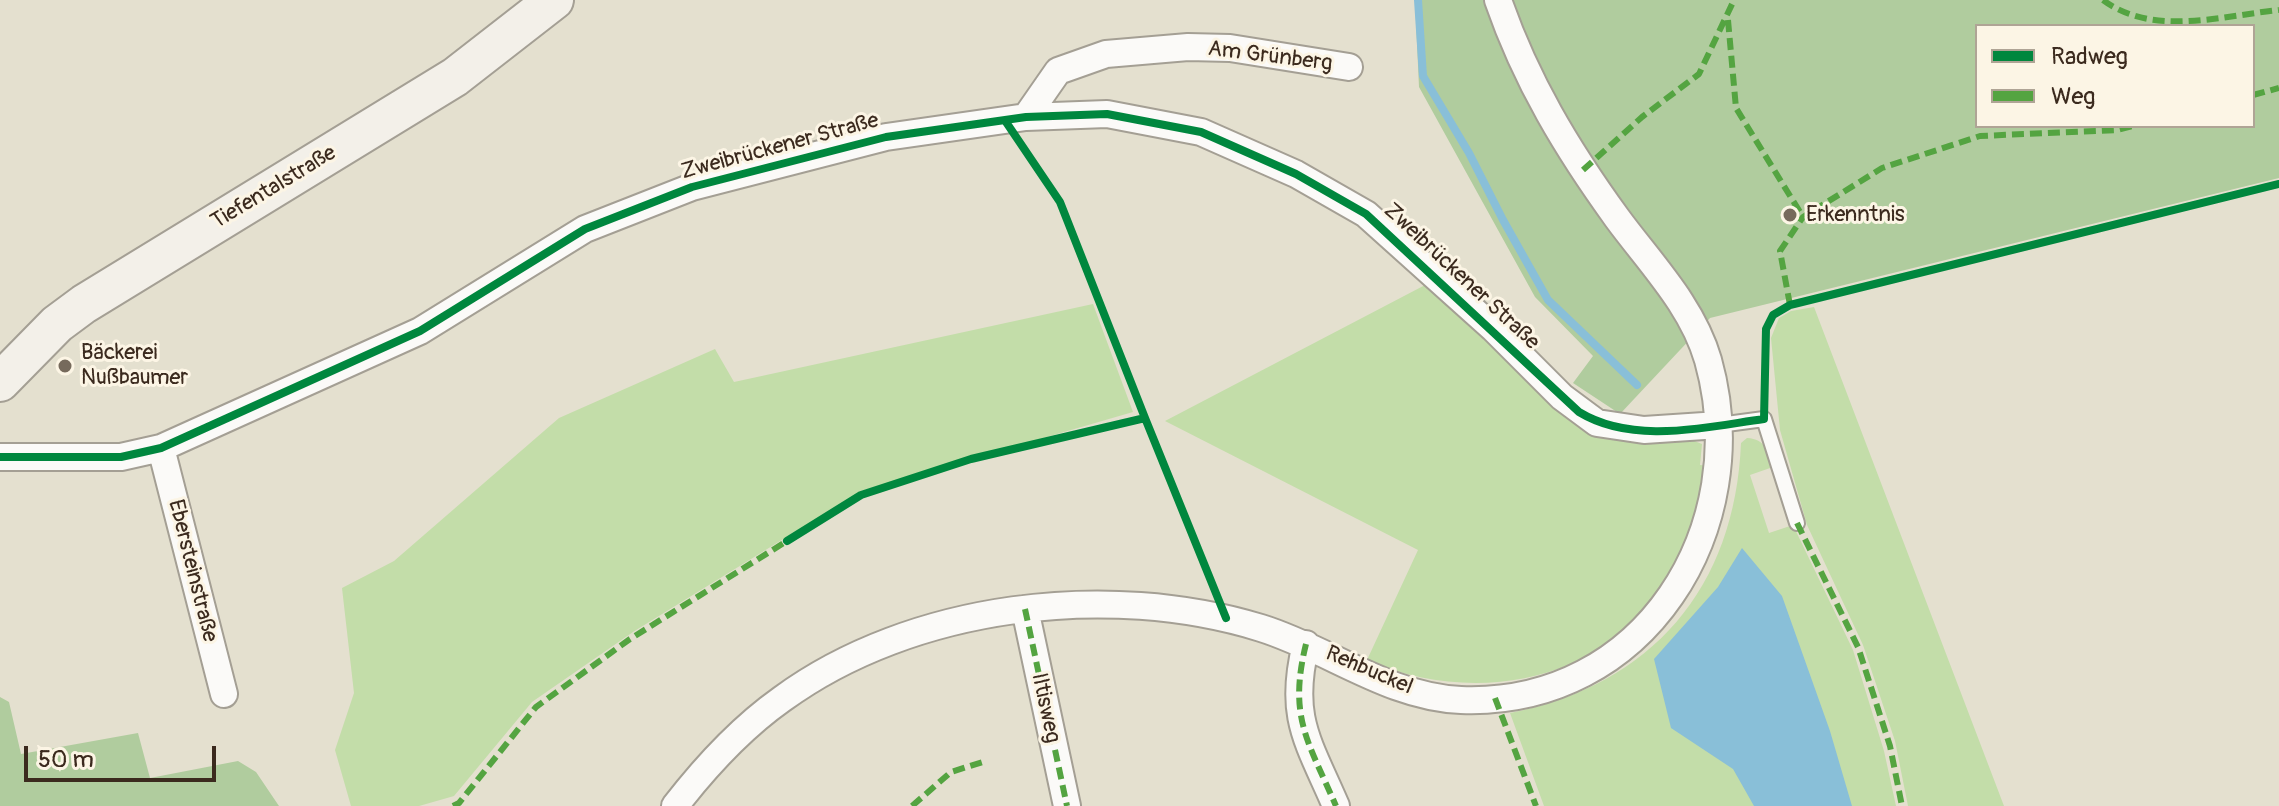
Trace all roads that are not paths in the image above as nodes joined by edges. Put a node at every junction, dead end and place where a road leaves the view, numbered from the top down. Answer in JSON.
{"nodes":[{"id":1,"x":554,"y":0,"type":"edge"},
{"id":2,"x":1498,"y":0,"type":"edge"},
{"id":3,"x":1349,"y":67,"type":"dead end"},
{"id":4,"x":1026,"y":117,"type":"junction"},
{"id":5,"x":0,"y":382,"type":"edge"},
{"id":6,"x":1719,"y":425,"type":"junction"},
{"id":7,"x":161,"y":448,"type":"junction"},
{"id":8,"x":0,"y":457,"type":"edge"},
{"id":9,"x":1797,"y":523,"type":"dead end"},
{"id":10,"x":1025,"y":609,"type":"junction"},
{"id":11,"x":1306,"y":644,"type":"junction"},
{"id":12,"x":224,"y":694,"type":"dead end"},
{"id":13,"x":675,"y":806,"type":"edge"},
{"id":14,"x":1067,"y":806,"type":"edge"},
{"id":15,"x":1336,"y":806,"type":"edge"}],
"edges":[{"from":1,"to":5,"type":"street","name":"Tiefentalstraße"},
{"from":2,"to":6,"type":"street","name":"Rehbuckel"},
{"from":3,"to":4,"type":"street","name":"Am Grünberg"},
{"from":4,"to":6,"type":"street","name":"Zweibrückener Straße"},
{"from":4,"to":7,"type":"street","name":"Zweibrückener Straße"},
{"from":6,"to":9,"type":"lane"},
{"from":6,"to":11,"type":"street","name":"Rehbuckel"},
{"from":7,"to":8,"type":"street","name":"Zweibrückener Straße"},
{"from":7,"to":12,"type":"street","name":"Ebersteinstraße"},
{"from":10,"to":11,"type":"street","name":"Rehbuckel"},
{"from":10,"to":13,"type":"street","name":"Rehbuckel"},
{"from":10,"to":14,"type":"street","name":"Iltisweg"},
{"from":11,"to":15,"type":"street"}]}
